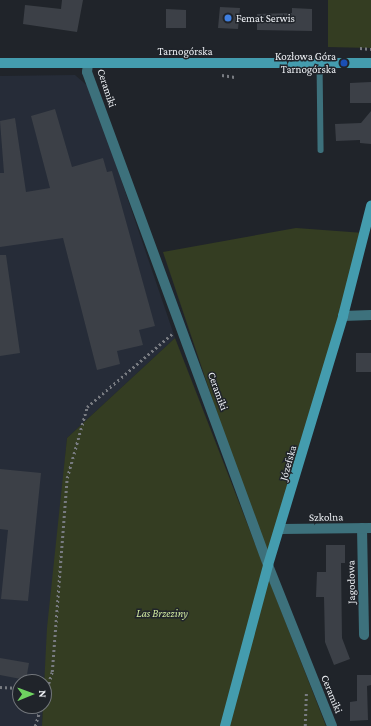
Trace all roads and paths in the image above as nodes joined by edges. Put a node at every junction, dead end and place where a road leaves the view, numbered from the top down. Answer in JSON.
{"nodes":[{"id":1,"x":360,"y":48,"type":"dead end"},
{"id":2,"x":371,"y":49,"type":"edge"},
{"id":3,"x":320,"y":62,"type":"junction"},
{"id":4,"x":0,"y":63,"type":"edge"},
{"id":5,"x":371,"y":63,"type":"edge"},
{"id":6,"x":88,"y":64,"type":"junction"},
{"id":7,"x":320,"y":150,"type":"dead end"},
{"id":8,"x":371,"y":206,"type":"edge"},
{"id":9,"x":371,"y":315,"type":"edge"},
{"id":10,"x":343,"y":316,"type":"junction"},
{"id":11,"x":182,"y":326,"type":"junction"},
{"id":12,"x":367,"y":528,"type":"edge"},
{"id":13,"x":281,"y":530,"type":"junction"},
{"id":14,"x":268,"y":565,"type":"junction"},
{"id":15,"x":364,"y":635,"type":"dead end"},
{"id":16,"x":51,"y":674,"type":"edge"},
{"id":17,"x":0,"y":687,"type":"edge"},
{"id":18,"x":12,"y":688,"type":"edge"},
{"id":19,"x":306,"y":688,"type":"dead end"},
{"id":20,"x":39,"y":714,"type":"edge"},
{"id":21,"x":35,"y":726,"type":"edge"},
{"id":22,"x":225,"y":726,"type":"edge"},
{"id":23,"x":304,"y":726,"type":"edge"},
{"id":24,"x":332,"y":726,"type":"edge"}],
"edges":[{"from":1,"to":2,"type":"path"},
{"from":3,"to":5,"type":"street","name":"Tarnogórska"},
{"from":3,"to":6,"type":"street","name":"Tarnogórska"},
{"from":3,"to":7,"type":"lane"},
{"from":4,"to":6,"type":"street","name":"Tarnogórska"},
{"from":6,"to":11,"type":"street","name":"Ceramiki"},
{"from":8,"to":10,"type":"street","name":"Józefska"},
{"from":9,"to":10,"type":"street"},
{"from":10,"to":13,"type":"street","name":"Józefska"},
{"from":11,"to":14,"type":"street","name":"Ceramiki"},
{"from":11,"to":16,"type":"path"},
{"from":12,"to":13,"type":"street","name":"Szkolna"},
{"from":12,"to":15,"type":"street","name":"Jagodowa"},
{"from":13,"to":14,"type":"street","name":"Józefska"},
{"from":14,"to":22,"type":"street","name":"Józefska"},
{"from":14,"to":24,"type":"street","name":"Ceramiki"},
{"from":17,"to":18,"type":"path"},
{"from":19,"to":23,"type":"path"},
{"from":20,"to":21,"type":"path"}]}
